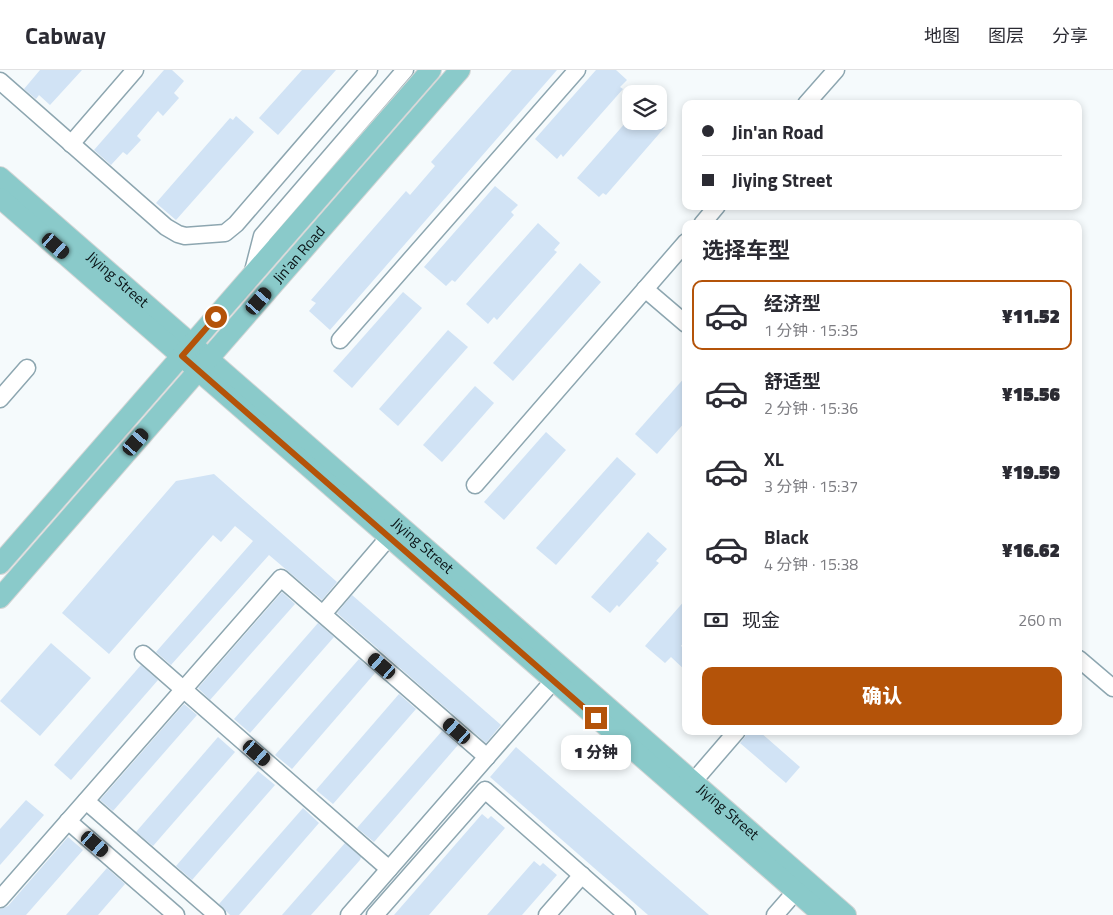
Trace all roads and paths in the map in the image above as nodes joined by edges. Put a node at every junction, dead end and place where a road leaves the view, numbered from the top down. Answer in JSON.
{"nodes":[{"id":1,"x":5,"y":70,"type":"edge"},
{"id":2,"x":135,"y":70,"type":"edge"},
{"id":3,"x":369,"y":70,"type":"edge"},
{"id":4,"x":406,"y":70,"type":"edge"},
{"id":5,"x":431,"y":70,"type":"edge"},
{"id":6,"x":460,"y":70,"type":"edge"},
{"id":7,"x":577,"y":70,"type":"edge"},
{"id":8,"x":836,"y":70,"type":"edge"},
{"id":9,"x":0,"y":75,"type":"edge"},
{"id":10,"x":0,"y":81,"type":"edge"},
{"id":11,"x":810,"y":100,"type":"edge"},
{"id":12,"x":71,"y":144,"type":"junction"},
{"id":13,"x":0,"y":178,"type":"edge"},
{"id":14,"x":0,"y":198,"type":"edge"},
{"id":15,"x":714,"y":210,"type":"edge"},
{"id":16,"x":705,"y":220,"type":"edge"},
{"id":17,"x":682,"y":247,"type":"edge"},
{"id":18,"x":252,"y":275,"type":"junction"},
{"id":19,"x":646,"y":289,"type":"junction"},
{"id":20,"x":682,"y":320,"type":"edge"},
{"id":21,"x":340,"y":340,"type":"dead end"},
{"id":22,"x":186,"y":350,"type":"junction"},
{"id":23,"x":203,"y":365,"type":"junction"},
{"id":24,"x":27,"y":368,"type":"dead end"},
{"id":25,"x":0,"y":399,"type":"edge"},
{"id":26,"x":475,"y":485,"type":"dead end"},
{"id":27,"x":389,"y":537,"type":"junction"},
{"id":28,"x":0,"y":564,"type":"edge"},
{"id":29,"x":0,"y":598,"type":"edge"},
{"id":30,"x":323,"y":614,"type":"junction"},
{"id":31,"x":144,"y":654,"type":"dead end"},
{"id":32,"x":1082,"y":662,"type":"edge"},
{"id":33,"x":554,"y":680,"type":"junction"},
{"id":34,"x":1113,"y":688,"type":"edge"},
{"id":35,"x":184,"y":689,"type":"junction"},
{"id":36,"x":733,"y":735,"type":"edge"},
{"id":37,"x":487,"y":757,"type":"junction"},
{"id":38,"x":693,"y":782,"type":"junction"},
{"id":39,"x":86,"y":801,"type":"junction"},
{"id":40,"x":68,"y":821,"type":"junction"},
{"id":41,"x":389,"y":869,"type":"junction"},
{"id":42,"x":582,"y":875,"type":"junction"},
{"id":43,"x":796,"y":891,"type":"junction"},
{"id":44,"x":0,"y":899,"type":"edge"},
{"id":45,"x":176,"y":915,"type":"edge"},
{"id":46,"x":217,"y":915,"type":"edge"},
{"id":47,"x":349,"y":915,"type":"edge"},
{"id":48,"x":375,"y":915,"type":"edge"},
{"id":49,"x":547,"y":915,"type":"edge"},
{"id":50,"x":627,"y":915,"type":"edge"},
{"id":51,"x":775,"y":915,"type":"edge"},
{"id":52,"x":823,"y":915,"type":"edge"},
{"id":53,"x":846,"y":915,"type":"edge"}],
"edges":[{"from":1,"to":9,"type":"street"},
{"from":2,"to":12,"type":"street"},
{"from":3,"to":12,"type":"street"},
{"from":4,"to":18,"type":"street"},
{"from":5,"to":18,"type":"main road","name":"Jin'an Road"},
{"from":6,"to":23,"type":"main road","name":"Jin'an Road"},
{"from":7,"to":21,"type":"street"},
{"from":8,"to":11,"type":"street"},
{"from":10,"to":12,"type":"street"},
{"from":13,"to":22,"type":"main road","name":"Jiying Street"},
{"from":14,"to":22,"type":"main road","name":"Jiying Street"},
{"from":15,"to":16,"type":"street"},
{"from":17,"to":19,"type":"street"},
{"from":18,"to":22,"type":"main road","name":"Jin'an Road"},
{"from":19,"to":20,"type":"street"},
{"from":19,"to":26,"type":"street"},
{"from":22,"to":23,"type":"main road","name":"Jiying Street"},
{"from":22,"to":28,"type":"main road","name":"Jin'an Road"},
{"from":23,"to":27,"type":"main road","name":"Jiying Street"},
{"from":23,"to":29,"type":"main road","name":"Jin'an Road"},
{"from":23,"to":38,"type":"main road","name":"Jiying Street"},
{"from":24,"to":25,"type":"street"},
{"from":27,"to":30,"type":"street"},
{"from":27,"to":33,"type":"main road","name":"Jiying Street"},
{"from":30,"to":35,"type":"street"},
{"from":30,"to":37,"type":"street"},
{"from":31,"to":35,"type":"street"},
{"from":32,"to":34,"type":"street"},
{"from":33,"to":37,"type":"street"},
{"from":33,"to":43,"type":"main road","name":"Jiying Street"},
{"from":35,"to":39,"type":"street"},
{"from":35,"to":41,"type":"street"},
{"from":36,"to":38,"type":"street"},
{"from":37,"to":41,"type":"street"},
{"from":38,"to":53,"type":"main road","name":"Jiying Street"},
{"from":39,"to":40,"type":"street"},
{"from":39,"to":46,"type":"street"},
{"from":40,"to":44,"type":"street"},
{"from":40,"to":45,"type":"street"},
{"from":41,"to":47,"type":"street"},
{"from":42,"to":48,"type":"street"},
{"from":42,"to":49,"type":"street"},
{"from":42,"to":50,"type":"street"},
{"from":43,"to":51,"type":"street"},
{"from":43,"to":52,"type":"main road","name":"Jiying Street"}]}
